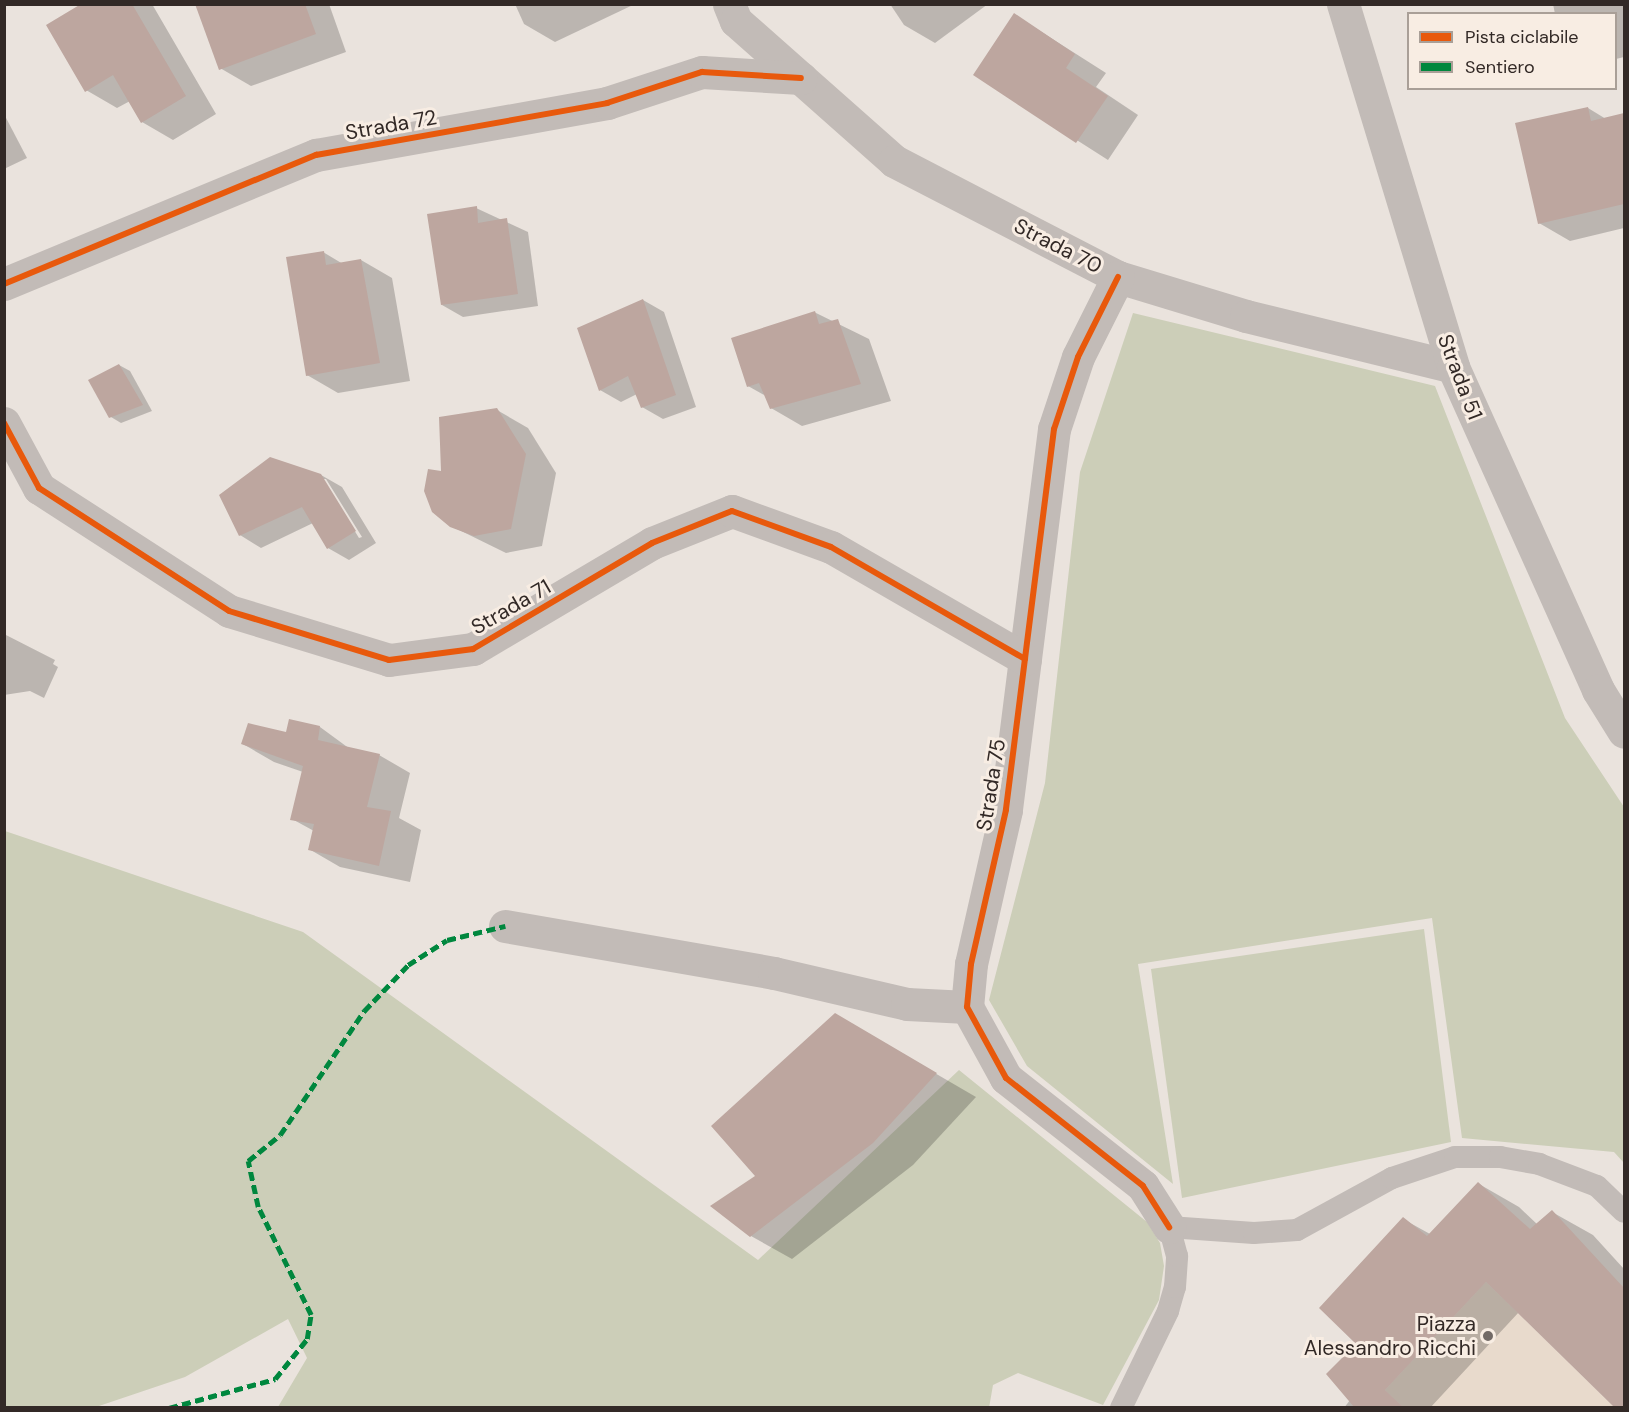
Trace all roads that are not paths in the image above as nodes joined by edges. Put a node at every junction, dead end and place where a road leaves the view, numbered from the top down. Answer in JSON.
{"nodes":[{"id":1,"x":729,"y":4,"type":"edge"},
{"id":2,"x":1343,"y":4,"type":"edge"},
{"id":3,"x":801,"y":78,"type":"junction"},
{"id":4,"x":1118,"y":277,"type":"junction"},
{"id":5,"x":4,"y":284,"type":"edge"},
{"id":6,"x":1453,"y":367,"type":"junction"},
{"id":7,"x":4,"y":423,"type":"edge"},
{"id":8,"x":1025,"y":659,"type":"junction"},
{"id":9,"x":1624,"y":732,"type":"edge"},
{"id":10,"x":505,"y":926,"type":"dead end"},
{"id":11,"x":967,"y":1007,"type":"junction"},
{"id":12,"x":1624,"y":1212,"type":"edge"},
{"id":13,"x":1169,"y":1227,"type":"junction"},
{"id":14,"x":1121,"y":1407,"type":"edge"}],
"edges":[{"from":1,"to":3,"type":"street","name":"Strada 70"},
{"from":2,"to":6,"type":"street","name":"Strada 51"},
{"from":3,"to":4,"type":"street","name":"Strada 70"},
{"from":3,"to":5,"type":"street","name":"Strada 72"},
{"from":4,"to":6,"type":"street","name":"Strada 70"},
{"from":4,"to":8,"type":"street","name":"Strada 75"},
{"from":6,"to":9,"type":"street","name":"Strada 51"},
{"from":7,"to":8,"type":"street","name":"Strada 71"},
{"from":8,"to":11,"type":"street","name":"Strada 75"},
{"from":10,"to":11,"type":"street"},
{"from":11,"to":13,"type":"street"},
{"from":12,"to":13,"type":"lane"},
{"from":13,"to":14,"type":"lane"}]}
